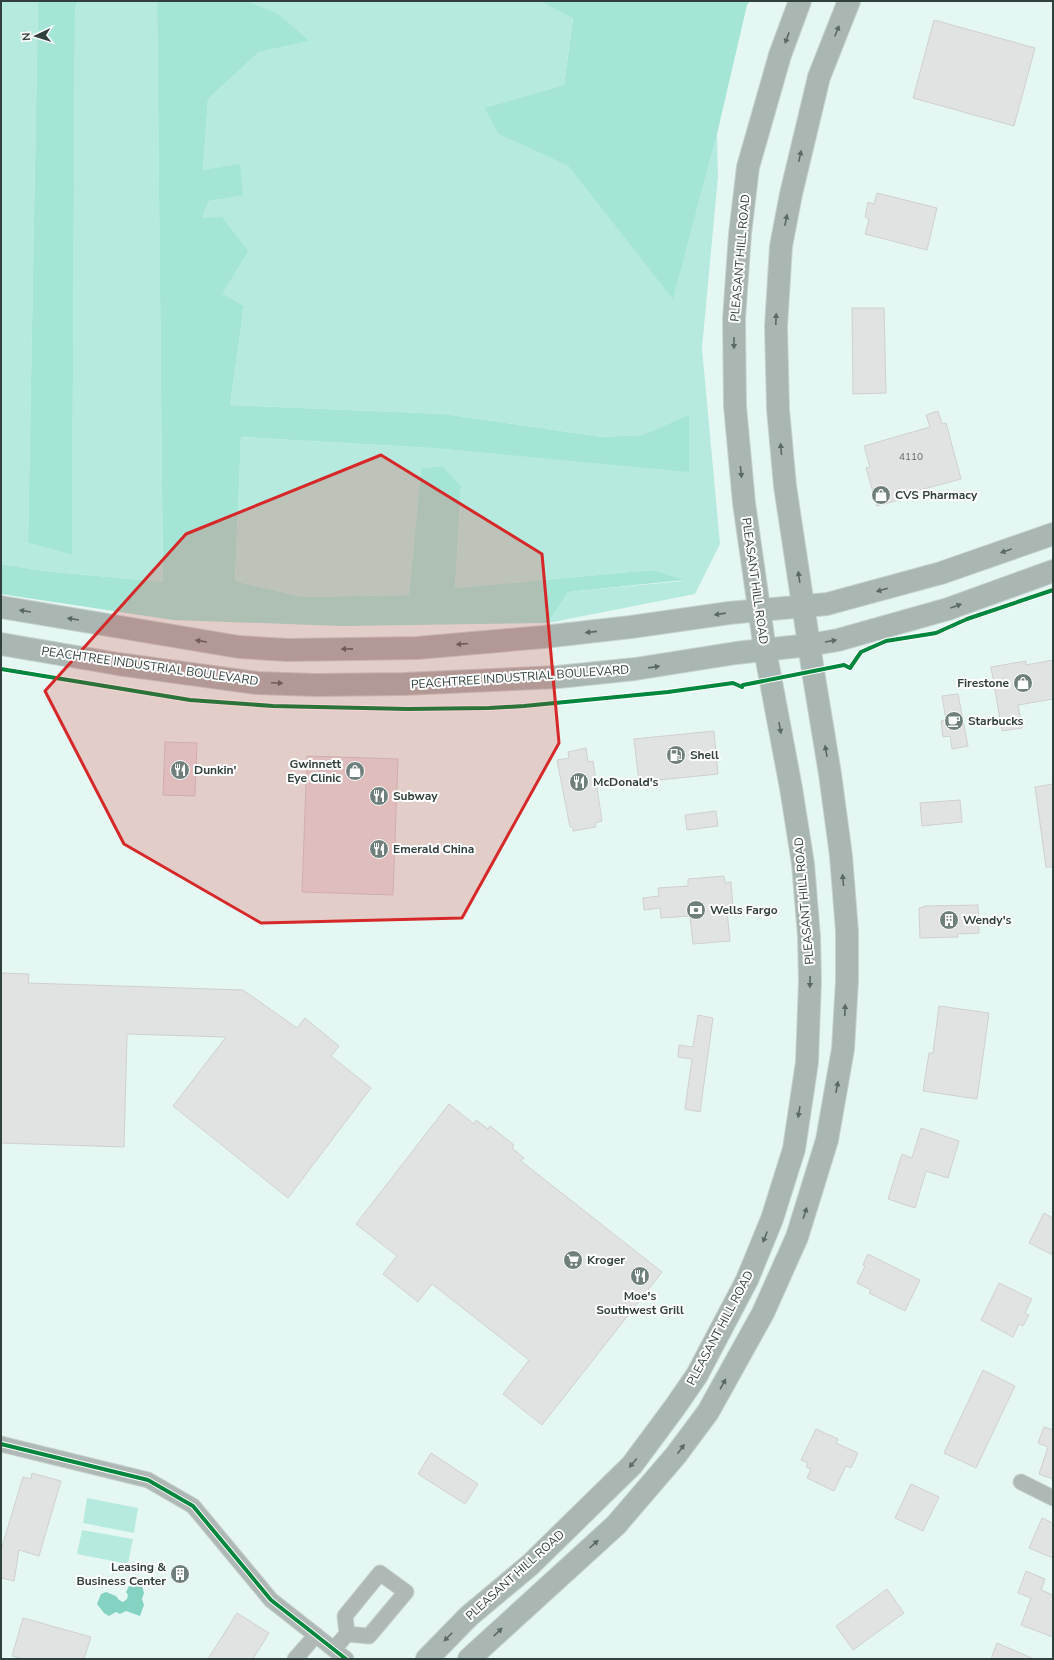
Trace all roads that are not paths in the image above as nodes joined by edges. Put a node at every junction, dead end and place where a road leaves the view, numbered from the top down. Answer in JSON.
{"nodes":[{"id":1,"x":800,"y":1,"type":"edge"},
{"id":2,"x":849,"y":1,"type":"edge"},
{"id":3,"x":1053,"y":534,"type":"edge"},
{"id":4,"x":1053,"y":571,"type":"edge"},
{"id":5,"x":803,"y":607,"type":"junction"},
{"id":6,"x":1,"y":608,"type":"edge"},
{"id":7,"x":759,"y":611,"type":"junction"},
{"id":8,"x":1,"y":644,"type":"edge"},
{"id":9,"x":810,"y":645,"type":"junction"},
{"id":10,"x":765,"y":650,"type":"junction"},
{"id":11,"x":1,"y":1444,"type":"edge"},
{"id":12,"x":1021,"y":1482,"type":"dead end"},
{"id":13,"x":1053,"y":1498,"type":"edge"},
{"id":14,"x":347,"y":1634,"type":"dead end"},
{"id":15,"x":316,"y":1635,"type":"junction"},
{"id":16,"x":334,"y":1649,"type":"junction"},
{"id":17,"x":296,"y":1659,"type":"edge"},
{"id":18,"x":346,"y":1659,"type":"edge"},
{"id":19,"x":427,"y":1659,"type":"edge"},
{"id":20,"x":469,"y":1659,"type":"edge"}],
"edges":[{"from":1,"to":7,"type":"highway","name":"PLEASANT HILL ROAD","one_way":true},
{"from":5,"to":2,"type":"highway","one_way":true},
{"from":3,"to":5,"type":"highway","one_way":true},
{"from":9,"to":4,"type":"highway","name":"PEACHTREE INDUSTRIAL BOULEVARD","one_way":true},
{"from":5,"to":7,"type":"highway"},
{"from":5,"to":9,"type":"highway"},
{"from":7,"to":6,"type":"highway","one_way":true},
{"from":7,"to":10,"type":"highway","name":"PLEASANT HILL ROAD"},
{"from":8,"to":10,"type":"highway","name":"PEACHTREE INDUSTRIAL BOULEVARD","one_way":true},
{"from":9,"to":10,"type":"highway","name":"PEACHTREE INDUSTRIAL BOULEVARD"},
{"from":20,"to":9,"type":"highway","one_way":true},
{"from":10,"to":19,"type":"highway","name":"PLEASANT HILL ROAD","one_way":true},
{"from":11,"to":15,"type":"street"},
{"from":12,"to":13,"type":"street"},
{"from":14,"to":16,"type":"street"},
{"from":15,"to":16,"type":"street"},
{"from":15,"to":17,"type":"street"},
{"from":16,"to":18,"type":"street"}]}
